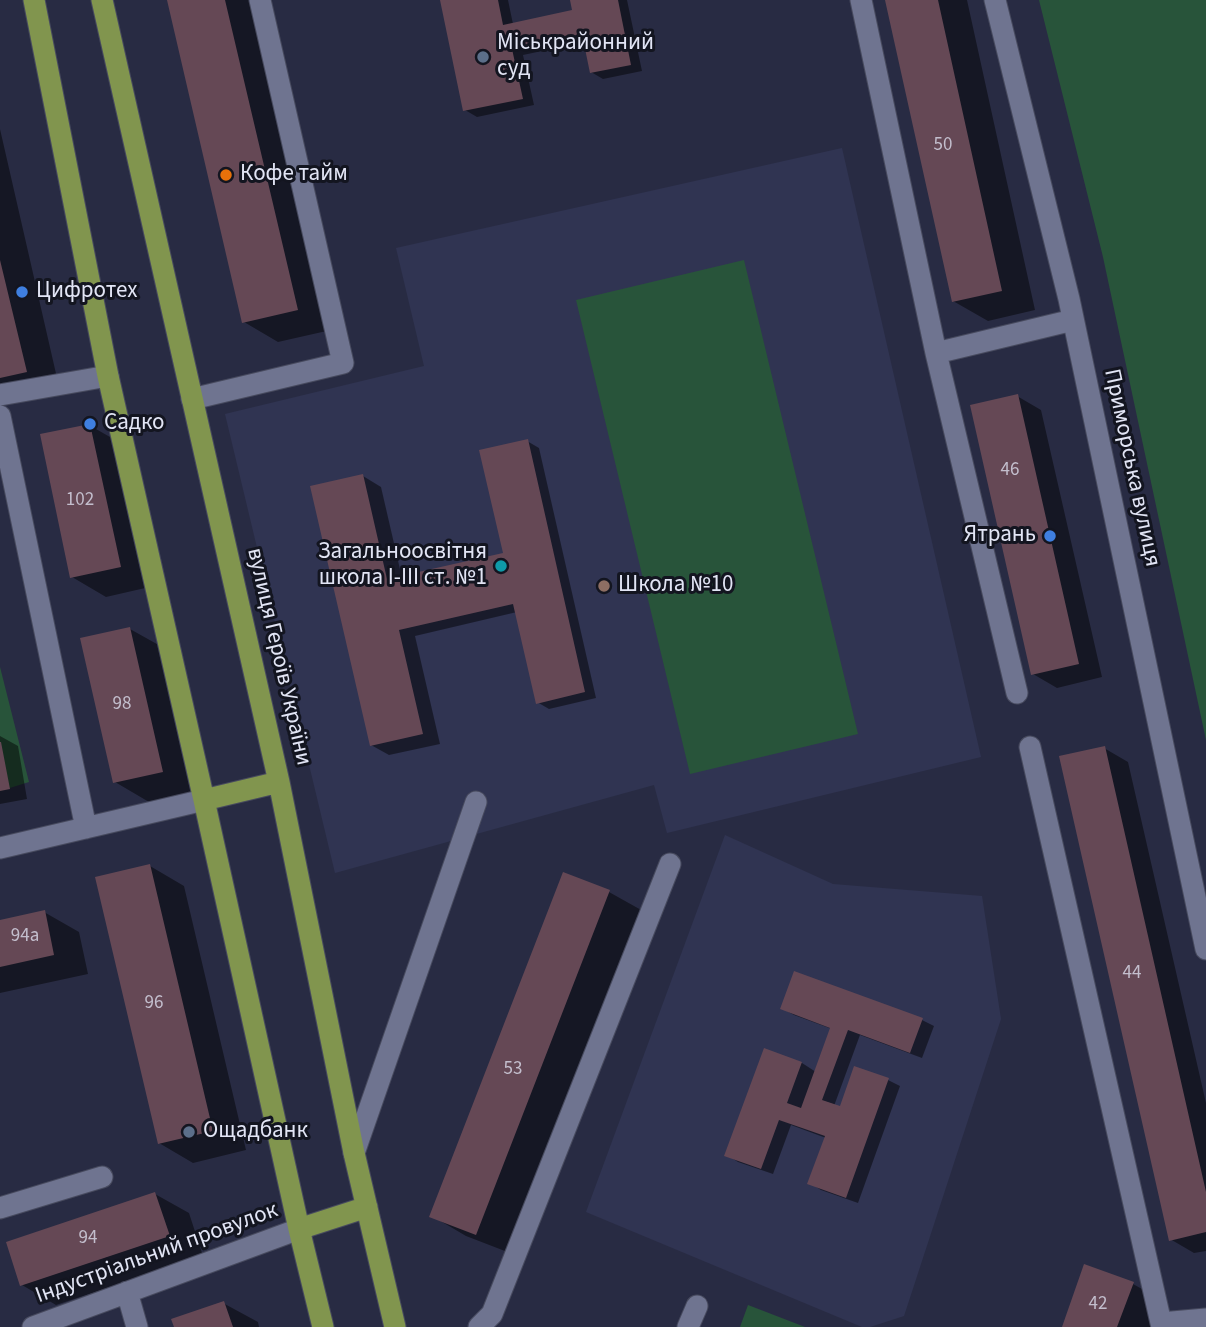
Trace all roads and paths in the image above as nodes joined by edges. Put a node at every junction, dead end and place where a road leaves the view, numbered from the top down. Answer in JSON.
{"nodes":[{"id":1,"x":34,"y":0,"type":"edge"},
{"id":2,"x":102,"y":0,"type":"edge"},
{"id":3,"x":260,"y":0,"type":"edge"},
{"id":4,"x":861,"y":0,"type":"edge"},
{"id":5,"x":995,"y":0,"type":"edge"},
{"id":6,"x":1073,"y":320,"type":"junction"},
{"id":7,"x":936,"y":353,"type":"junction"},
{"id":8,"x":108,"y":376,"type":"junction"},
{"id":9,"x":0,"y":395,"type":"edge"},
{"id":10,"x":192,"y":399,"type":"junction"},
{"id":11,"x":0,"y":416,"type":"edge"},
{"id":12,"x":1017,"y":693,"type":"dead end"},
{"id":13,"x":1030,"y":747,"type":"dead end"},
{"id":14,"x":279,"y":782,"type":"junction"},
{"id":15,"x":204,"y":800,"type":"junction"},
{"id":16,"x":477,"y":802,"type":"dead end"},
{"id":17,"x":86,"y":828,"type":"junction"},
{"id":18,"x":0,"y":848,"type":"edge"},
{"id":19,"x":670,"y":864,"type":"dead end"},
{"id":20,"x":1206,"y":948,"type":"edge"},
{"id":21,"x":354,"y":1153,"type":"junction"},
{"id":22,"x":102,"y":1177,"type":"dead end"},
{"id":23,"x":367,"y":1207,"type":"junction"},
{"id":24,"x":0,"y":1208,"type":"edge"},
{"id":25,"x":299,"y":1229,"type":"junction"},
{"id":26,"x":127,"y":1292,"type":"junction"},
{"id":27,"x":696,"y":1306,"type":"dead end"},
{"id":28,"x":1206,"y":1319,"type":"edge"},
{"id":29,"x":1165,"y":1325,"type":"edge"},
{"id":30,"x":33,"y":1327,"type":"edge"},
{"id":31,"x":137,"y":1327,"type":"edge"},
{"id":32,"x":323,"y":1327,"type":"edge"},
{"id":33,"x":395,"y":1327,"type":"edge"},
{"id":34,"x":479,"y":1327,"type":"edge"},
{"id":35,"x":688,"y":1327,"type":"edge"}],
"edges":[{"from":1,"to":8,"type":"main road"},
{"from":2,"to":10,"type":"main road","name":"вулиця Героїв України"},
{"from":3,"to":10,"type":"street"},
{"from":4,"to":7,"type":"street"},
{"from":5,"to":6,"type":"street","name":"Приморська вулиця"},
{"from":6,"to":7,"type":"street"},
{"from":6,"to":20,"type":"street","name":"Приморська вулиця"},
{"from":7,"to":12,"type":"street"},
{"from":8,"to":9,"type":"street"},
{"from":8,"to":15,"type":"main road"},
{"from":10,"to":14,"type":"main road","name":"вулиця Героїв України"},
{"from":11,"to":17,"type":"street"},
{"from":13,"to":29,"type":"street"},
{"from":14,"to":15,"type":"main road"},
{"from":14,"to":21,"type":"main road","name":"вулиця Героїв України"},
{"from":15,"to":17,"type":"street"},
{"from":15,"to":25,"type":"main road"},
{"from":16,"to":21,"type":"street"},
{"from":17,"to":18,"type":"street"},
{"from":19,"to":34,"type":"street"},
{"from":21,"to":23,"type":"main road","name":"вулиця Героїв України"},
{"from":22,"to":24,"type":"street"},
{"from":23,"to":25,"type":"main road"},
{"from":23,"to":33,"type":"main road","name":"вулиця Героїв України"},
{"from":25,"to":26,"type":"street","name":"Індустріальний провулок"},
{"from":25,"to":32,"type":"main road"},
{"from":26,"to":30,"type":"street","name":"Індустріальний провулок"},
{"from":26,"to":31,"type":"street"},
{"from":27,"to":35,"type":"street"},
{"from":28,"to":29,"type":"street"}]}
